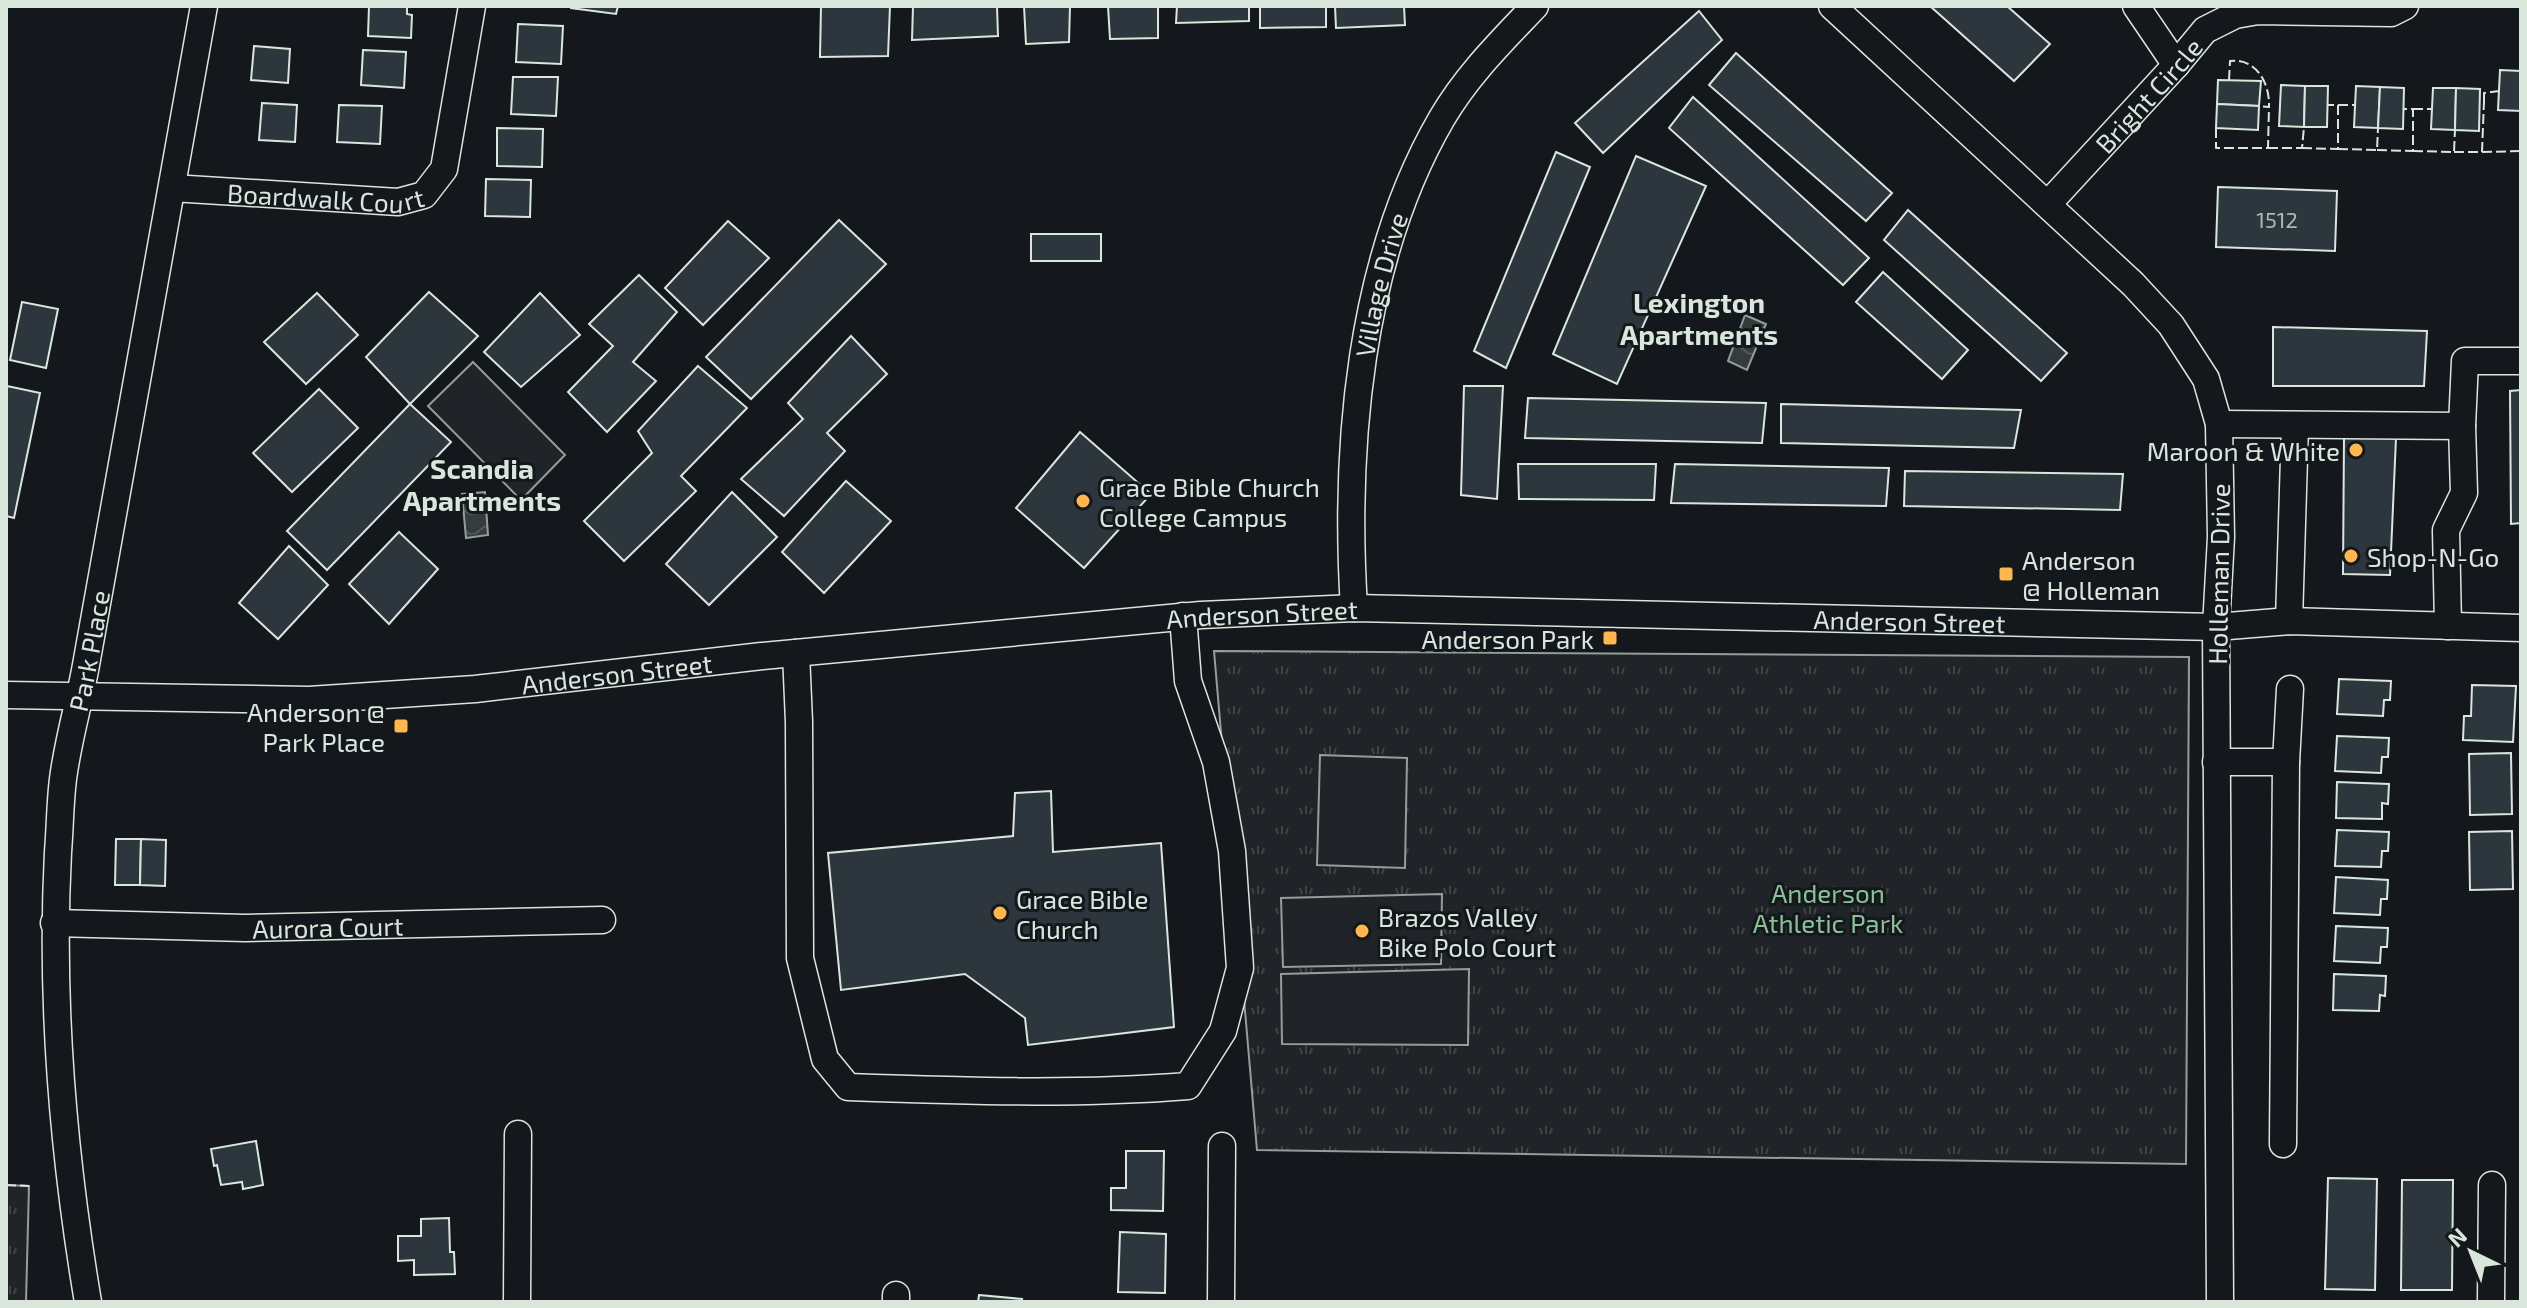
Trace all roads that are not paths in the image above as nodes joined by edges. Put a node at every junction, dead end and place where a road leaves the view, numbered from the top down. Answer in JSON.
{"nodes":[{"id":1,"x":204,"y":6,"type":"edge"},
{"id":2,"x":472,"y":6,"type":"edge"},
{"id":3,"x":1535,"y":6,"type":"edge"},
{"id":4,"x":1832,"y":6,"type":"edge"},
{"id":5,"x":2136,"y":6,"type":"edge"},
{"id":6,"x":2405,"y":6,"type":"edge"},
{"id":7,"x":2176,"y":65,"type":"junction"},
{"id":8,"x":172,"y":188,"type":"junction"},
{"id":9,"x":2048,"y":204,"type":"junction"},
{"id":10,"x":2521,"y":361,"type":"edge"},
{"id":11,"x":2219,"y":424,"type":"junction"},
{"id":12,"x":2295,"y":425,"type":"junction"},
{"id":13,"x":2462,"y":426,"type":"junction"},
{"id":14,"x":1354,"y":608,"type":"junction"},
{"id":15,"x":1183,"y":616,"type":"junction"},
{"id":16,"x":2289,"y":621,"type":"junction"},
{"id":17,"x":2448,"y":626,"type":"junction"},
{"id":18,"x":2216,"y":627,"type":"junction"},
{"id":19,"x":2521,"y":628,"type":"edge"},
{"id":20,"x":796,"y":653,"type":"junction"},
{"id":21,"x":2290,"y":689,"type":"dead end"},
{"id":22,"x":6,"y":695,"type":"edge"},
{"id":23,"x":80,"y":697,"type":"junction"},
{"id":24,"x":2216,"y":762,"type":"junction"},
{"id":25,"x":2286,"y":762,"type":"junction"},
{"id":26,"x":602,"y":920,"type":"dead end"},
{"id":27,"x":54,"y":923,"type":"junction"},
{"id":28,"x":518,"y":1134,"type":"dead end"},
{"id":29,"x":2283,"y":1144,"type":"dead end"},
{"id":30,"x":1222,"y":1146,"type":"dead end"},
{"id":31,"x":2492,"y":1185,"type":"dead end"},
{"id":32,"x":88,"y":1302,"type":"edge"},
{"id":33,"x":517,"y":1302,"type":"edge"},
{"id":34,"x":1221,"y":1302,"type":"edge"},
{"id":35,"x":2220,"y":1302,"type":"edge"},
{"id":36,"x":2491,"y":1302,"type":"edge"}],
"edges":[{"from":1,"to":8,"type":"street","name":"Park Place"},
{"from":2,"to":8,"type":"street","name":"Boardwalk Court"},
{"from":3,"to":14,"type":"street","name":"Village Drive"},
{"from":4,"to":9,"type":"street","name":"Holleman Drive"},
{"from":5,"to":7,"type":"street"},
{"from":6,"to":7,"type":"street","name":"Bright Circle"},
{"from":7,"to":9,"type":"street","name":"Bright Circle"},
{"from":8,"to":23,"type":"street","name":"Park Place"},
{"from":9,"to":11,"type":"street","name":"Holleman Drive"},
{"from":10,"to":13,"type":"street"},
{"from":11,"to":12,"type":"street"},
{"from":11,"to":18,"type":"street","name":"Holleman Drive"},
{"from":12,"to":13,"type":"street"},
{"from":12,"to":16,"type":"street"},
{"from":13,"to":17,"type":"street"},
{"from":14,"to":15,"type":"street","name":"Anderson Street"},
{"from":14,"to":18,"type":"street","name":"Anderson Street"},
{"from":15,"to":20,"type":"street","name":"Anderson Street"},
{"from":15,"to":20,"type":"street"},
{"from":16,"to":17,"type":"street","name":"Anderson Street"},
{"from":16,"to":18,"type":"street","name":"Anderson Street"},
{"from":17,"to":19,"type":"street","name":"Anderson Street"},
{"from":18,"to":24,"type":"street","name":"Holleman Drive"},
{"from":20,"to":23,"type":"street","name":"Anderson Street"},
{"from":21,"to":25,"type":"street"},
{"from":22,"to":23,"type":"street","name":"Anderson Street"},
{"from":23,"to":27,"type":"street","name":"Park Place"},
{"from":24,"to":25,"type":"street"},
{"from":24,"to":35,"type":"street","name":"Holleman Drive"},
{"from":25,"to":29,"type":"street"},
{"from":26,"to":27,"type":"street","name":"Aurora Court"},
{"from":27,"to":32,"type":"street","name":"Park Place"},
{"from":28,"to":33,"type":"street"},
{"from":30,"to":34,"type":"street"},
{"from":31,"to":36,"type":"street"}]}
